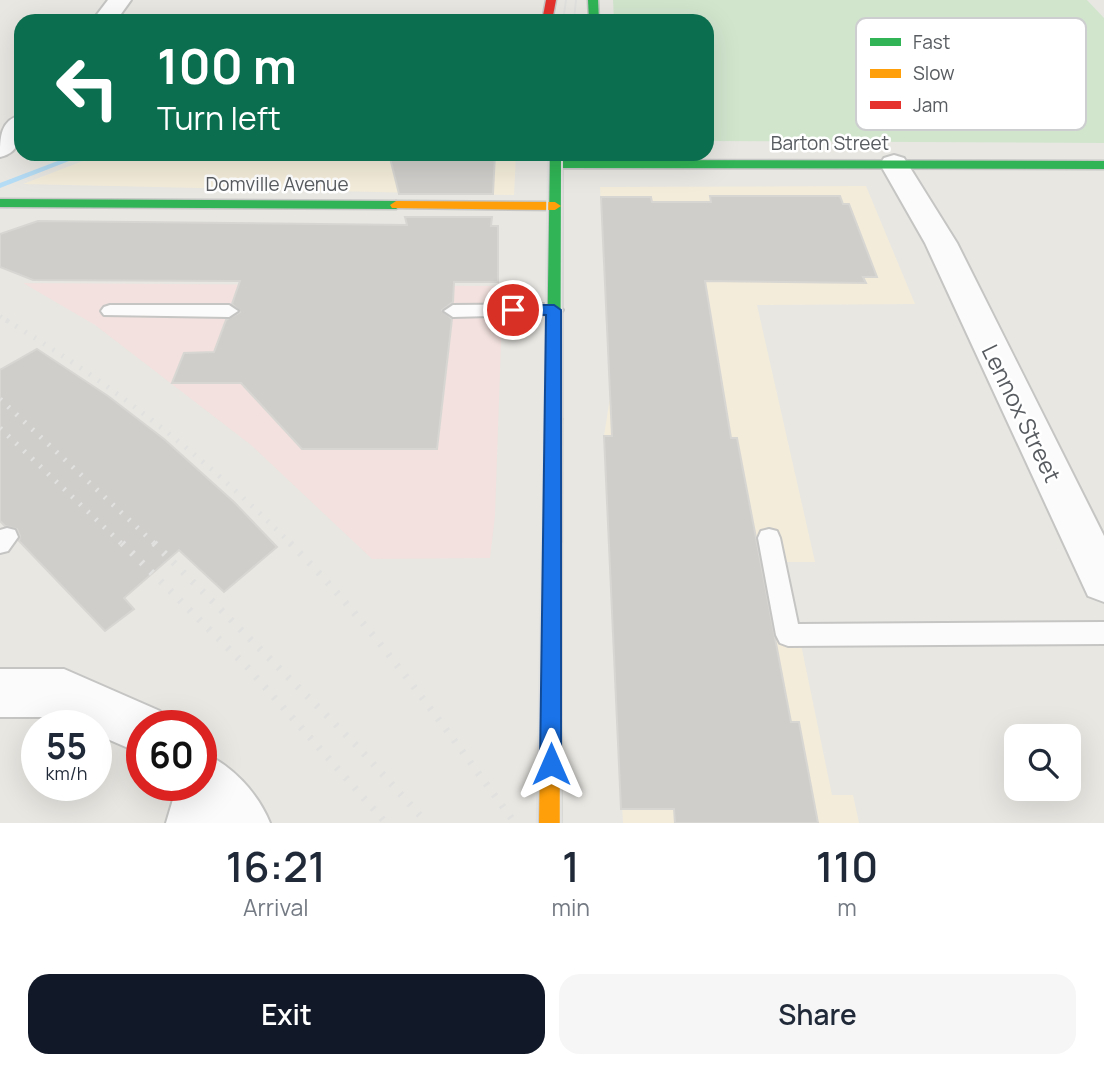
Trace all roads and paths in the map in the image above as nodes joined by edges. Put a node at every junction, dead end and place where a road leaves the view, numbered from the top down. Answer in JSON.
{"nodes":[{"id":1,"x":120,"y":0,"type":"edge"},
{"id":2,"x":109,"y":14,"type":"edge"},
{"id":3,"x":14,"y":132,"type":"edge"},
{"id":4,"x":0,"y":149,"type":"edge"},
{"id":5,"x":556,"y":161,"type":"edge"},
{"id":6,"x":696,"y":161,"type":"edge"},
{"id":7,"x":905,"y":164,"type":"junction"},
{"id":8,"x":1104,"y":165,"type":"edge"},
{"id":9,"x":0,"y":204,"type":"edge"},
{"id":10,"x":555,"y":206,"type":"junction"},
{"id":11,"x":554,"y":310,"type":"junction"},
{"id":12,"x":110,"y":311,"type":"dead end"},
{"id":13,"x":229,"y":311,"type":"dead end"},
{"id":14,"x":453,"y":311,"type":"dead end"},
{"id":15,"x":769,"y":538,"type":"dead end"},
{"id":16,"x":1104,"y":582,"type":"edge"},
{"id":17,"x":1104,"y":633,"type":"edge"},
{"id":18,"x":0,"y":692,"type":"edge"},
{"id":19,"x":126,"y":722,"type":"edge"},
{"id":20,"x":210,"y":801,"type":"edge"},
{"id":21,"x":243,"y":823,"type":"edge"},
{"id":22,"x":550,"y":823,"type":"edge"}],
"edges":[{"from":1,"to":2,"type":"street"},
{"from":3,"to":4,"type":"street"},
{"from":5,"to":10,"type":"street"},
{"from":6,"to":7,"type":"street","name":"Barton Street"},
{"from":7,"to":8,"type":"street","name":"Barton Street"},
{"from":7,"to":16,"type":"street","name":"Lennox Street"},
{"from":9,"to":10,"type":"street","name":"Domville Avenue"},
{"from":10,"to":11,"type":"street"},
{"from":11,"to":14,"type":"lane"},
{"from":11,"to":22,"type":"street"},
{"from":12,"to":13,"type":"lane"},
{"from":15,"to":17,"type":"lane"},
{"from":18,"to":19,"type":"street"},
{"from":20,"to":21,"type":"street"}]}
